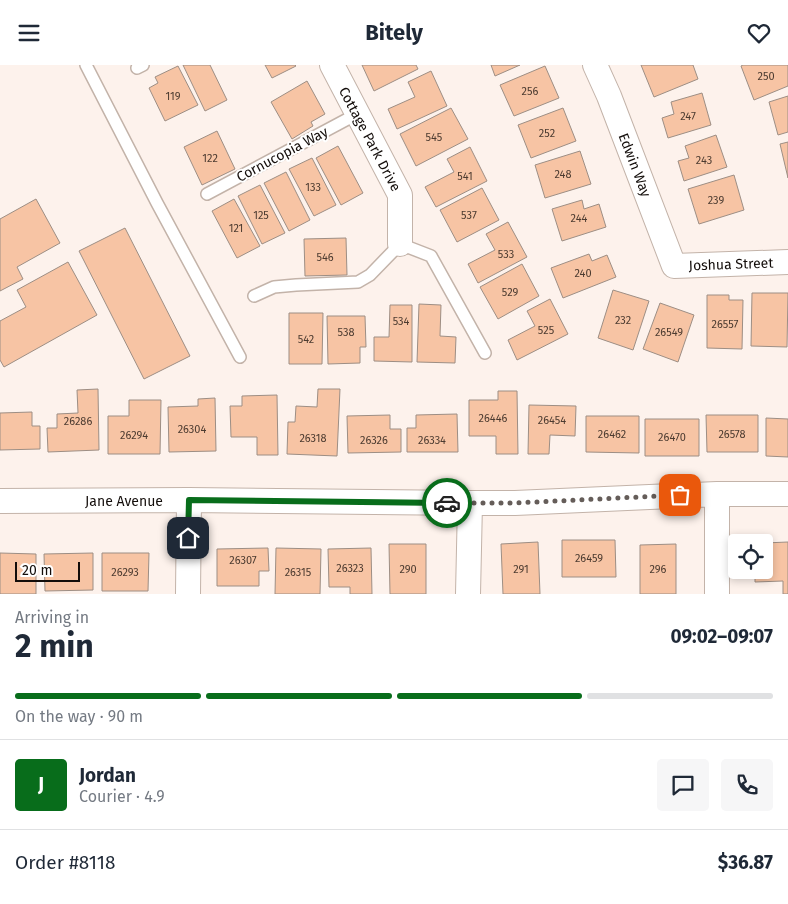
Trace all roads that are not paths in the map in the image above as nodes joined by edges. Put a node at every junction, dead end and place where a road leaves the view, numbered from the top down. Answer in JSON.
{"nodes":[{"id":1,"x":86,"y":65,"type":"edge"},
{"id":2,"x":332,"y":65,"type":"edge"},
{"id":3,"x":594,"y":65,"type":"edge"},
{"id":4,"x":357,"y":114,"type":"junction"},
{"id":5,"x":207,"y":194,"type":"dead end"},
{"id":6,"x":400,"y":245,"type":"junction"},
{"id":7,"x":788,"y":262,"type":"edge"},
{"id":8,"x":674,"y":266,"type":"joint"},
{"id":9,"x":254,"y":296,"type":"dead end"},
{"id":10,"x":486,"y":353,"type":"dead end"},
{"id":11,"x":240,"y":357,"type":"dead end"},
{"id":12,"x":717,"y":494,"type":"junction"},
{"id":13,"x":788,"y":494,"type":"edge"},
{"id":14,"x":189,"y":500,"type":"junction"},
{"id":15,"x":0,"y":501,"type":"edge"},
{"id":16,"x":470,"y":503,"type":"junction"},
{"id":17,"x":188,"y":594,"type":"edge"},
{"id":18,"x":468,"y":594,"type":"edge"},
{"id":19,"x":717,"y":594,"type":"edge"}],
"edges":[{"from":1,"to":11,"type":"lane"},
{"from":2,"to":4,"type":"street","name":"Cottage Park Drive"},
{"from":3,"to":8,"type":"street","name":"Edwin Way"},
{"from":4,"to":5,"type":"lane","name":"Cornucopia Way"},
{"from":4,"to":6,"type":"street","name":"Cottage Park Drive"},
{"from":6,"to":9,"type":"lane"},
{"from":6,"to":10,"type":"lane"},
{"from":7,"to":8,"type":"street","name":"Joshua Street"},
{"from":12,"to":13,"type":"street","name":"Jane Avenue"},
{"from":12,"to":16,"type":"street","name":"Jane Avenue"},
{"from":12,"to":19,"type":"street"},
{"from":14,"to":15,"type":"street","name":"Jane Avenue"},
{"from":14,"to":16,"type":"street","name":"Jane Avenue"},
{"from":14,"to":17,"type":"street"},
{"from":16,"to":18,"type":"street"}]}
